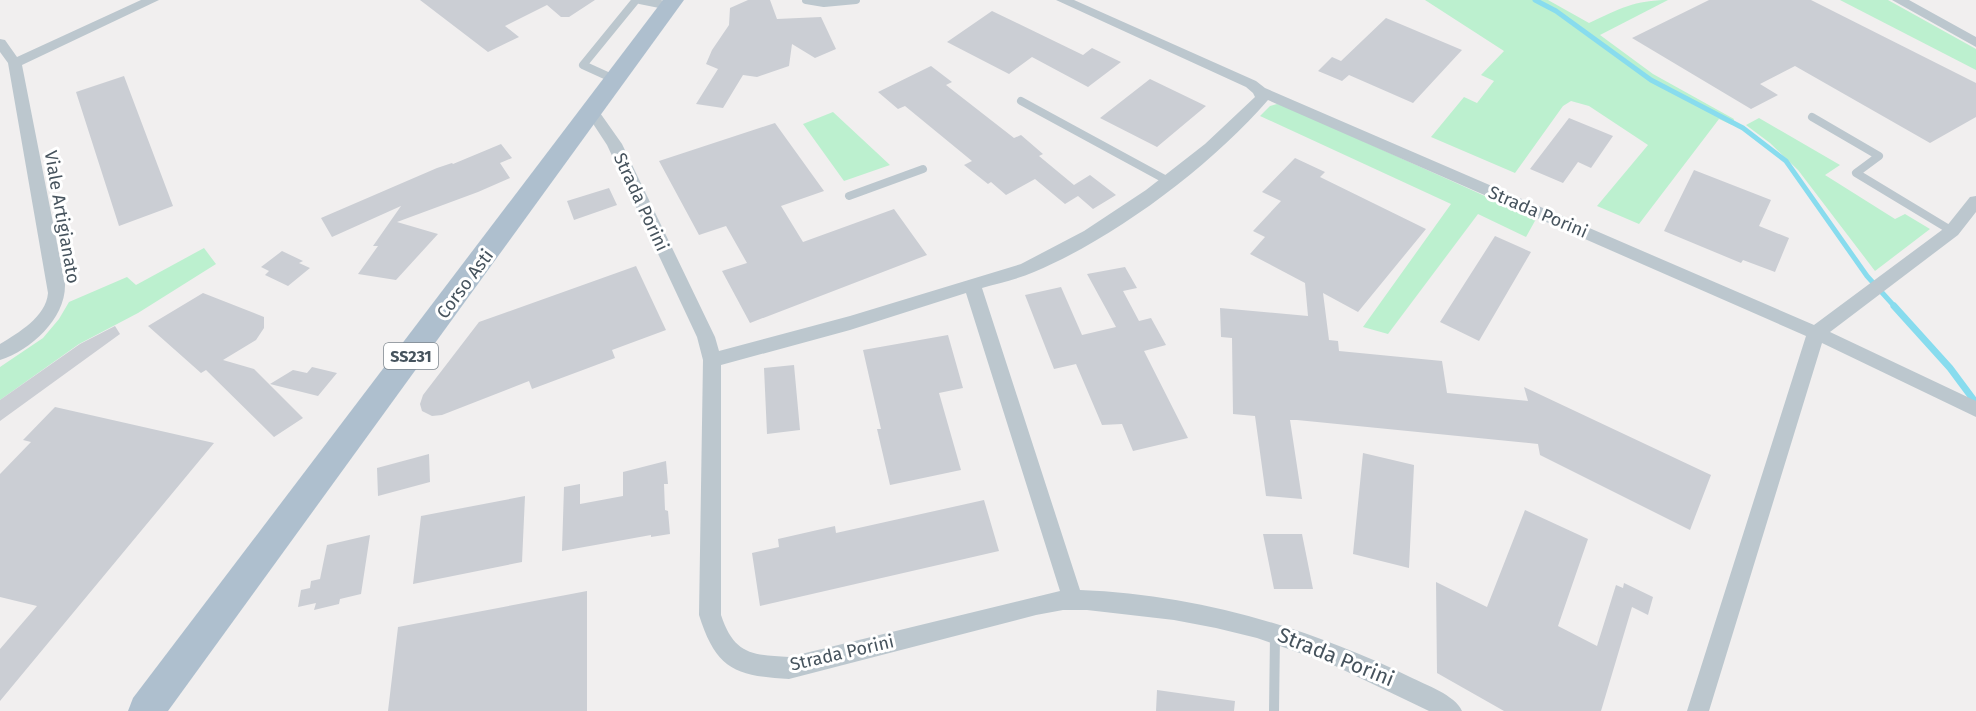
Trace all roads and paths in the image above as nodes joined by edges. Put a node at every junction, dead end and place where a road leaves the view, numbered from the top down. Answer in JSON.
{"nodes":[{"id":1,"x":152,"y":0,"type":"edge"},
{"id":2,"x":638,"y":0,"type":"edge"},
{"id":3,"x":806,"y":0,"type":"edge"},
{"id":4,"x":856,"y":0,"type":"edge"},
{"id":5,"x":1064,"y":0,"type":"edge"},
{"id":6,"x":1899,"y":0,"type":"edge"},
{"id":7,"x":672,"y":3,"type":"edge"},
{"id":8,"x":0,"y":43,"type":"edge"},
{"id":9,"x":1976,"y":43,"type":"edge"},
{"id":10,"x":15,"y":63,"type":"junction"},
{"id":11,"x":616,"y":80,"type":"junction"},
{"id":12,"x":1260,"y":91,"type":"junction"},
{"id":13,"x":1021,"y":101,"type":"dead end"},
{"id":14,"x":592,"y":113,"type":"junction"},
{"id":15,"x":1812,"y":117,"type":"dead end"},
{"id":16,"x":923,"y":169,"type":"dead end"},
{"id":17,"x":1170,"y":182,"type":"junction"},
{"id":18,"x":849,"y":196,"type":"dead end"},
{"id":19,"x":1976,"y":201,"type":"edge"},
{"id":20,"x":1952,"y":231,"type":"junction"},
{"id":21,"x":972,"y":284,"type":"junction"},
{"id":22,"x":1816,"y":333,"type":"junction"},
{"id":23,"x":0,"y":353,"type":"edge"},
{"id":24,"x":712,"y":360,"type":"junction"},
{"id":25,"x":1976,"y":409,"type":"edge"},
{"id":26,"x":1073,"y":600,"type":"junction"},
{"id":27,"x":1276,"y":632,"type":"junction"},
{"id":28,"x":146,"y":711,"type":"edge"},
{"id":29,"x":1274,"y":711,"type":"edge"},
{"id":30,"x":1451,"y":711,"type":"edge"},
{"id":31,"x":1698,"y":711,"type":"edge"}],
"edges":[{"from":1,"to":10,"type":"street"},
{"from":2,"to":7,"type":"lane"},
{"from":2,"to":11,"type":"lane"},
{"from":3,"to":4,"type":"lane"},
{"from":5,"to":12,"type":"street","name":"Strada Porini"},
{"from":6,"to":9,"type":"street"},
{"from":7,"to":11,"type":"main road","name":"Corso Asti","number":"SS231"},
{"from":8,"to":10,"type":"street","name":"Viale Artigianato"},
{"from":10,"to":23,"type":"street","name":"Viale Artigianato"},
{"from":11,"to":14,"type":"main road","name":"Corso Asti","number":"SS231"},
{"from":12,"to":17,"type":"street"},
{"from":12,"to":22,"type":"street","name":"Strada Porini"},
{"from":13,"to":17,"type":"lane"},
{"from":14,"to":24,"type":"street","name":"Strada Porini"},
{"from":14,"to":28,"type":"main road","name":"Corso Asti","number":"SS231"},
{"from":15,"to":20,"type":"lane"},
{"from":16,"to":18,"type":"lane"},
{"from":17,"to":21,"type":"street"},
{"from":19,"to":20,"type":"street"},
{"from":20,"to":22,"type":"street"},
{"from":21,"to":24,"type":"street"},
{"from":21,"to":26,"type":"street"},
{"from":22,"to":25,"type":"street","name":"Strada Porini"},
{"from":22,"to":31,"type":"street"},
{"from":24,"to":26,"type":"street","name":"Strada Porini"},
{"from":26,"to":27,"type":"street","name":"Strada Porini"},
{"from":27,"to":29,"type":"lane"},
{"from":27,"to":30,"type":"street","name":"Strada Porini"}]}
